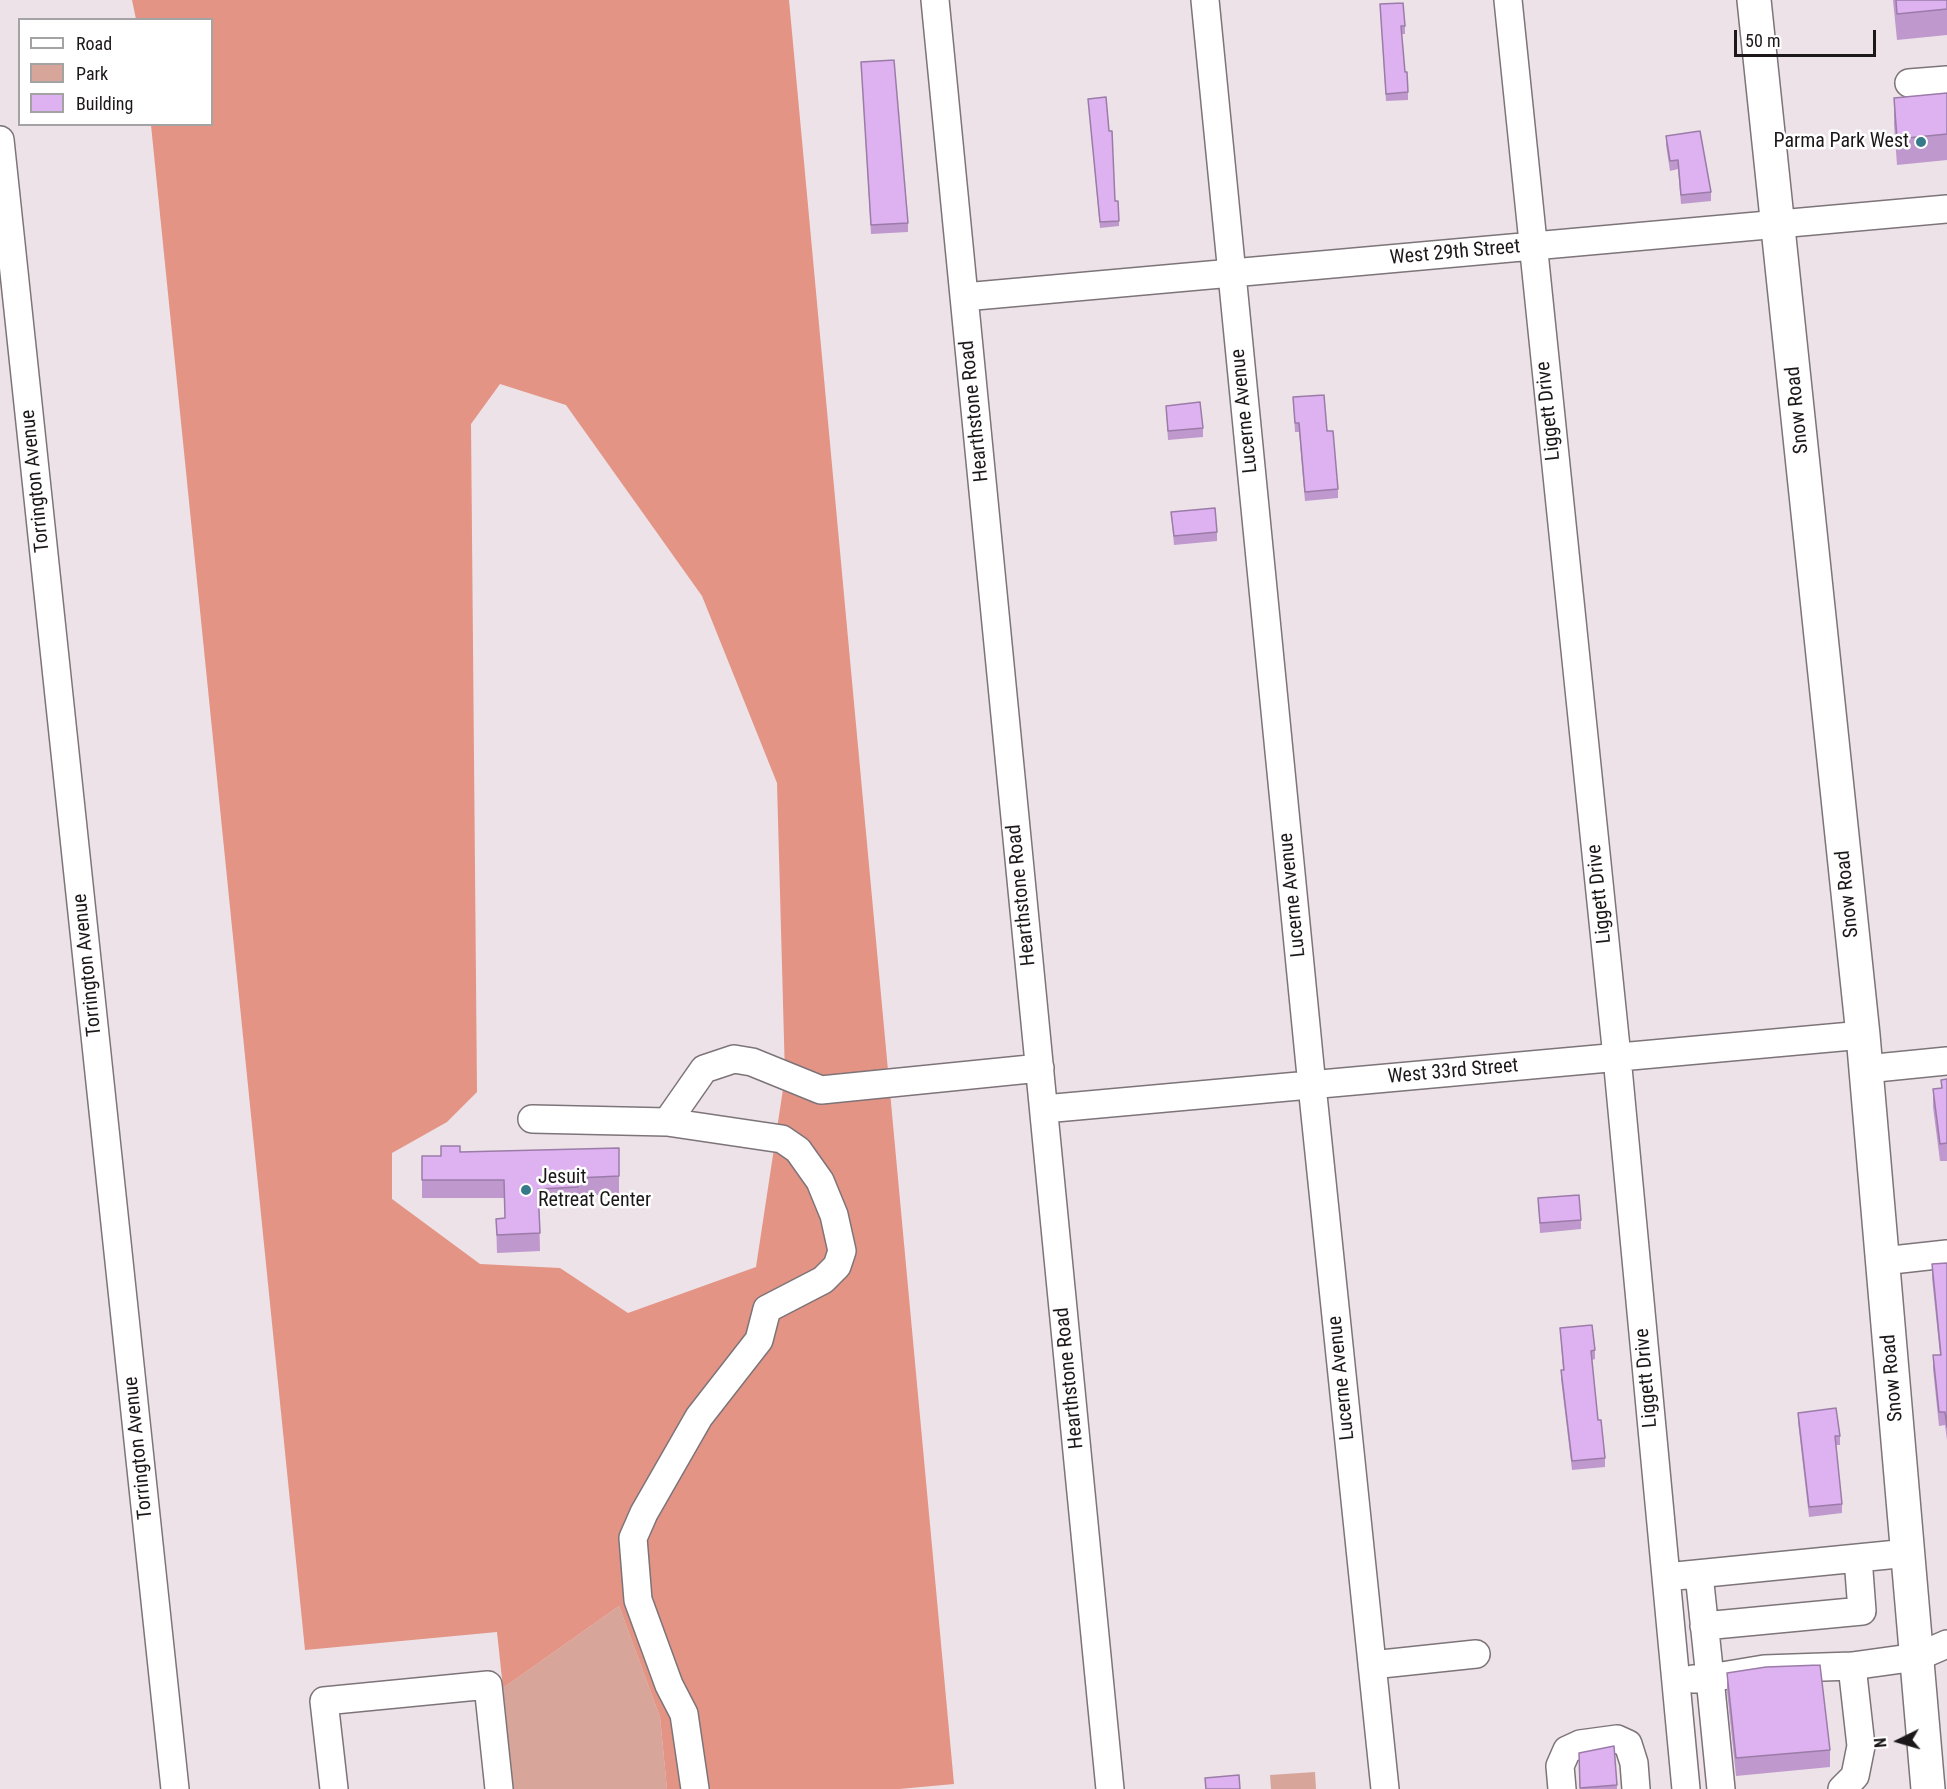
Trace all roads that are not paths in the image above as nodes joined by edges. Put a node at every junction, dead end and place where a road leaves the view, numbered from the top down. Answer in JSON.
{"nodes":[{"id":1,"x":935,"y":0,"type":"edge"},
{"id":2,"x":1205,"y":0,"type":"edge"},
{"id":3,"x":1508,"y":0,"type":"edge"},
{"id":4,"x":1754,"y":0,"type":"edge"},
{"id":5,"x":1947,"y":80,"type":"edge"},
{"id":6,"x":1909,"y":83,"type":"dead end"},
{"id":7,"x":0,"y":140,"type":"edge"},
{"id":8,"x":1947,"y":209,"type":"edge"},
{"id":9,"x":1779,"y":224,"type":"junction"},
{"id":10,"x":1532,"y":245,"type":"junction"},
{"id":11,"x":1232,"y":272,"type":"junction"},
{"id":12,"x":964,"y":297,"type":"junction"},
{"id":13,"x":1863,"y":1035,"type":"junction"},
{"id":14,"x":1617,"y":1057,"type":"junction"},
{"id":15,"x":1947,"y":1061,"type":"edge"},
{"id":16,"x":1040,"y":1068,"type":"junction"},
{"id":17,"x":1866,"y":1069,"type":"junction"},
{"id":18,"x":1312,"y":1085,"type":"junction"},
{"id":19,"x":1044,"y":1109,"type":"junction"},
{"id":20,"x":532,"y":1119,"type":"dead end"},
{"id":21,"x":667,"y":1122,"type":"junction"},
{"id":22,"x":1947,"y":1254,"type":"edge"},
{"id":23,"x":1882,"y":1261,"type":"junction"},
{"id":24,"x":1908,"y":1553,"type":"junction"},
{"id":25,"x":1858,"y":1558,"type":"junction"},
{"id":26,"x":1699,"y":1574,"type":"junction"},
{"id":27,"x":1666,"y":1577,"type":"junction"},
{"id":28,"x":1704,"y":1626,"type":"junction"},
{"id":29,"x":1947,"y":1644,"type":"edge"},
{"id":30,"x":1476,"y":1654,"type":"dead end"},
{"id":31,"x":1917,"y":1658,"type":"junction"},
{"id":32,"x":1372,"y":1665,"type":"junction"},
{"id":33,"x":1851,"y":1666,"type":"junction"},
{"id":34,"x":1710,"y":1678,"type":"junction"},
{"id":35,"x":1676,"y":1681,"type":"junction"},
{"id":36,"x":175,"y":1789,"type":"edge"},
{"id":37,"x":334,"y":1789,"type":"edge"},
{"id":38,"x":499,"y":1789,"type":"edge"},
{"id":39,"x":695,"y":1789,"type":"edge"},
{"id":40,"x":1110,"y":1789,"type":"edge"},
{"id":41,"x":1385,"y":1789,"type":"edge"},
{"id":42,"x":1562,"y":1789,"type":"edge"},
{"id":43,"x":1636,"y":1789,"type":"edge"},
{"id":44,"x":1686,"y":1789,"type":"edge"},
{"id":45,"x":1721,"y":1789,"type":"edge"},
{"id":46,"x":1842,"y":1789,"type":"edge"},
{"id":47,"x":1928,"y":1789,"type":"edge"}],
"edges":[{"from":1,"to":12,"type":"street","name":"Hearthstone Road"},
{"from":2,"to":11,"type":"street","name":"Lucerne Avenue"},
{"from":3,"to":10,"type":"street","name":"Liggett Drive"},
{"from":4,"to":9,"type":"main road","name":"Snow Road"},
{"from":5,"to":6,"type":"street"},
{"from":7,"to":36,"type":"street","name":"Torrington Avenue"},
{"from":8,"to":9,"type":"street","name":"West 29th Street"},
{"from":9,"to":10,"type":"street","name":"West 29th Street"},
{"from":9,"to":13,"type":"main road","name":"Snow Road"},
{"from":10,"to":11,"type":"street","name":"West 29th Street"},
{"from":10,"to":14,"type":"street","name":"Liggett Drive"},
{"from":11,"to":12,"type":"street","name":"West 29th Street"},
{"from":11,"to":18,"type":"street","name":"Lucerne Avenue"},
{"from":12,"to":16,"type":"street","name":"Hearthstone Road"},
{"from":13,"to":14,"type":"street","name":"West 33rd Street"},
{"from":13,"to":17,"type":"main road","name":"Snow Road"},
{"from":14,"to":18,"type":"street","name":"West 33rd Street"},
{"from":14,"to":27,"type":"street","name":"Liggett Drive"},
{"from":15,"to":17,"type":"street"},
{"from":16,"to":19,"type":"street","name":"Hearthstone Road"},
{"from":16,"to":21,"type":"street"},
{"from":17,"to":23,"type":"main road","name":"Snow Road"},
{"from":18,"to":19,"type":"street","name":"West 33rd Street"},
{"from":18,"to":32,"type":"street","name":"Lucerne Avenue"},
{"from":19,"to":40,"type":"street","name":"Hearthstone Road"},
{"from":20,"to":21,"type":"street"},
{"from":21,"to":39,"type":"street"},
{"from":22,"to":23,"type":"street"},
{"from":23,"to":24,"type":"main road","name":"Snow Road"},
{"from":24,"to":25,"type":"street"},
{"from":24,"to":31,"type":"main road","name":"Snow Road"},
{"from":25,"to":26,"type":"street"},
{"from":25,"to":28,"type":"street"},
{"from":26,"to":27,"type":"street"},
{"from":26,"to":28,"type":"street"},
{"from":27,"to":35,"type":"street","name":"Liggett Drive"},
{"from":28,"to":34,"type":"street"},
{"from":29,"to":31,"type":"street"},
{"from":30,"to":32,"type":"street"},
{"from":31,"to":33,"type":"street"},
{"from":31,"to":47,"type":"main road","name":"Snow Road"},
{"from":32,"to":41,"type":"street","name":"Lucerne Avenue"},
{"from":33,"to":34,"type":"street"},
{"from":33,"to":46,"type":"street"},
{"from":34,"to":35,"type":"street"},
{"from":34,"to":45,"type":"street"},
{"from":35,"to":44,"type":"street","name":"Liggett Drive"},
{"from":37,"to":38,"type":"street"},
{"from":42,"to":43,"type":"street"}]}
